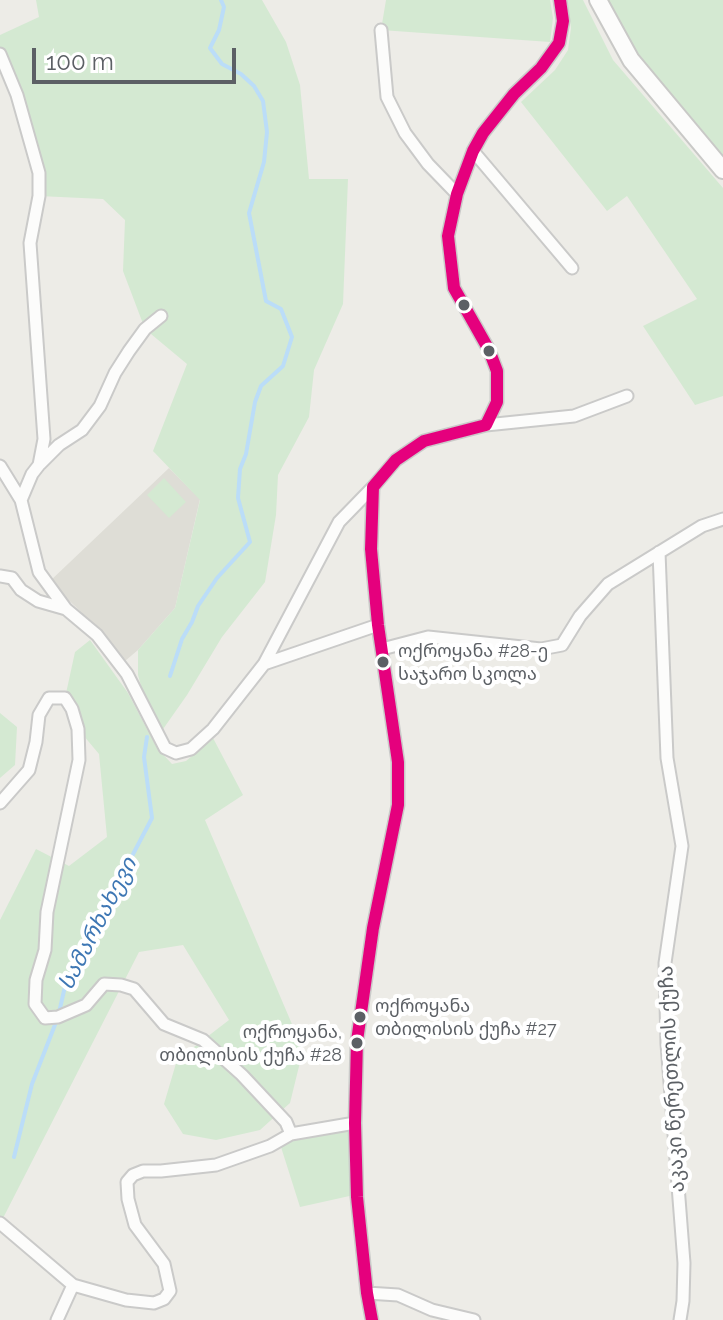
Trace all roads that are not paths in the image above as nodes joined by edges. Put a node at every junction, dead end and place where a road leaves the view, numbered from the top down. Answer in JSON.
{"nodes":[{"id":1,"x":560,"y":0,"type":"edge"},
{"id":2,"x":598,"y":0,"type":"edge"},
{"id":3,"x":381,"y":30,"type":"dead end"},
{"id":4,"x":0,"y":54,"type":"edge"},
{"id":5,"x":473,"y":151,"type":"junction"},
{"id":6,"x":723,"y":170,"type":"edge"},
{"id":7,"x":457,"y":194,"type":"junction"},
{"id":8,"x":572,"y":268,"type":"dead end"},
{"id":9,"x":161,"y":316,"type":"dead end"},
{"id":10,"x":627,"y":396,"type":"dead end"},
{"id":11,"x":486,"y":425,"type":"junction"},
{"id":12,"x":39,"y":465,"type":"junction"},
{"id":13,"x":0,"y":466,"type":"edge"},
{"id":14,"x":373,"y":487,"type":"junction"},
{"id":15,"x":21,"y":500,"type":"junction"},
{"id":16,"x":723,"y":519,"type":"edge"},
{"id":17,"x":659,"y":552,"type":"junction"},
{"id":18,"x":0,"y":564,"type":"edge"},
{"id":19,"x":6,"y":577,"type":"edge"},
{"id":20,"x":66,"y":609,"type":"junction"},
{"id":21,"x":378,"y":625,"type":"junction"},
{"id":22,"x":382,"y":649,"type":"junction"},
{"id":23,"x":264,"y":664,"type":"junction"},
{"id":24,"x":0,"y":803,"type":"edge"},
{"id":25,"x":355,"y":1123,"type":"junction"},
{"id":26,"x":291,"y":1134,"type":"junction"},
{"id":27,"x":0,"y":1223,"type":"edge"},
{"id":28,"x":73,"y":1285,"type":"junction"},
{"id":29,"x":367,"y":1293,"type":"junction"},
{"id":30,"x":57,"y":1320,"type":"edge"},
{"id":31,"x":372,"y":1320,"type":"edge"},
{"id":32,"x":474,"y":1320,"type":"edge"},
{"id":33,"x":680,"y":1320,"type":"edge"}],
"edges":[{"from":1,"to":5,"type":"street"},
{"from":2,"to":6,"type":"main road"},
{"from":3,"to":7,"type":"street"},
{"from":4,"to":12,"type":"street"},
{"from":5,"to":7,"type":"street"},
{"from":5,"to":8,"type":"street"},
{"from":7,"to":11,"type":"street"},
{"from":9,"to":12,"type":"street"},
{"from":10,"to":11,"type":"street"},
{"from":11,"to":14,"type":"street"},
{"from":12,"to":15,"type":"street"},
{"from":13,"to":15,"type":"street"},
{"from":14,"to":21,"type":"street"},
{"from":14,"to":23,"type":"street"},
{"from":15,"to":20,"type":"street"},
{"from":16,"to":17,"type":"street"},
{"from":17,"to":22,"type":"street"},
{"from":17,"to":33,"type":"street","name":"აკაკი წერეთლის ქუჩა"},
{"from":18,"to":19,"type":"street"},
{"from":19,"to":20,"type":"street"},
{"from":20,"to":23,"type":"street"},
{"from":21,"to":22,"type":"street"},
{"from":21,"to":23,"type":"street"},
{"from":22,"to":25,"type":"street"},
{"from":24,"to":26,"type":"street"},
{"from":25,"to":26,"type":"street"},
{"from":25,"to":29,"type":"street"},
{"from":26,"to":28,"type":"street"},
{"from":27,"to":28,"type":"street"},
{"from":28,"to":30,"type":"street"},
{"from":29,"to":31,"type":"street"},
{"from":29,"to":32,"type":"street"}]}
